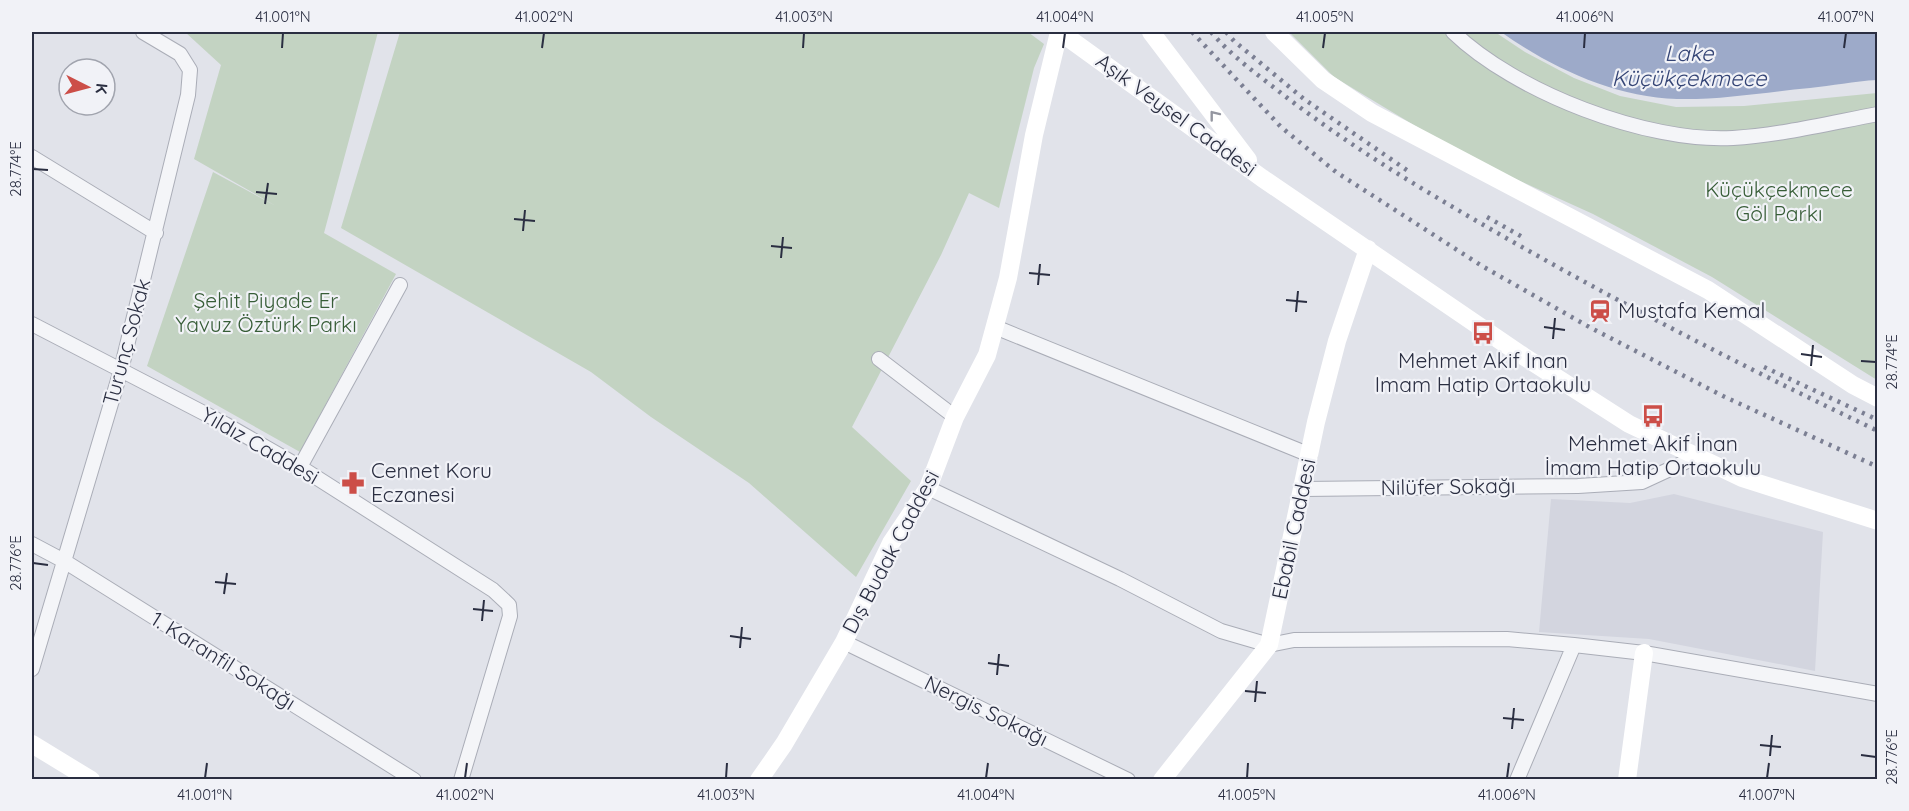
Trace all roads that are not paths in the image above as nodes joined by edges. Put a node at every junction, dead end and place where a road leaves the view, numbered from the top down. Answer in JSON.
{"nodes":[{"id":1,"x":143,"y":32,"type":"edge"},
{"id":2,"x":1060,"y":32,"type":"edge"},
{"id":3,"x":1151,"y":32,"type":"edge"},
{"id":4,"x":1274,"y":32,"type":"edge"},
{"id":5,"x":1453,"y":32,"type":"edge"},
{"id":6,"x":162,"y":37,"type":"edge"},
{"id":7,"x":1878,"y":114,"type":"edge"},
{"id":8,"x":32,"y":157,"type":"edge"},
{"id":9,"x":1262,"y":178,"type":"junction"},
{"id":10,"x":156,"y":233,"type":"junction"},
{"id":11,"x":1368,"y":249,"type":"junction"},
{"id":12,"x":400,"y":285,"type":"dead end"},
{"id":13,"x":32,"y":324,"type":"edge"},
{"id":14,"x":994,"y":327,"type":"junction"},
{"id":15,"x":879,"y":359,"type":"dead end"},
{"id":16,"x":121,"y":370,"type":"junction"},
{"id":17,"x":1878,"y":398,"type":"edge"},
{"id":18,"x":956,"y":417,"type":"junction"},
{"id":19,"x":1310,"y":455,"type":"junction"},
{"id":20,"x":1696,"y":457,"type":"junction"},
{"id":21,"x":300,"y":467,"type":"junction"},
{"id":22,"x":928,"y":488,"type":"junction"},
{"id":23,"x":1303,"y":489,"type":"junction"},
{"id":24,"x":1878,"y":521,"type":"edge"},
{"id":25,"x":32,"y":544,"type":"edge"},
{"id":26,"x":64,"y":561,"type":"junction"},
{"id":27,"x":844,"y":642,"type":"junction"},
{"id":28,"x":1269,"y":645,"type":"junction"},
{"id":29,"x":1574,"y":645,"type":"junction"},
{"id":30,"x":1644,"y":652,"type":"junction"},
{"id":31,"x":32,"y":669,"type":"edge"},
{"id":32,"x":1878,"y":694,"type":"edge"},
{"id":33,"x":32,"y":744,"type":"edge"},
{"id":34,"x":91,"y":780,"type":"edge"},
{"id":35,"x":414,"y":780,"type":"edge"},
{"id":36,"x":461,"y":780,"type":"edge"},
{"id":37,"x":759,"y":780,"type":"edge"},
{"id":38,"x":1128,"y":780,"type":"edge"},
{"id":39,"x":1162,"y":780,"type":"edge"},
{"id":40,"x":1517,"y":780,"type":"edge"},
{"id":41,"x":1627,"y":780,"type":"edge"}],
"edges":[{"from":1,"to":6,"type":"street","name":"Turunç Sokak"},
{"from":2,"to":9,"type":"street","name":"Aşık Veysel Caddesi"},
{"from":2,"to":14,"type":"street","name":"Dış Budak Caddesi"},
{"from":9,"to":3,"type":"street","one_way":true},
{"from":4,"to":17,"type":"street"},
{"from":5,"to":7,"type":"street"},
{"from":6,"to":10,"type":"street","name":"Turunç Sokak"},
{"from":8,"to":10,"type":"street"},
{"from":9,"to":11,"type":"street","name":"Aşık Veysel Caddesi"},
{"from":10,"to":16,"type":"street","name":"Turunç Sokak"},
{"from":11,"to":19,"type":"street","name":"Ebabil Caddesi"},
{"from":11,"to":20,"type":"street","name":"Aşık Veysel Caddesi"},
{"from":12,"to":21,"type":"street"},
{"from":13,"to":16,"type":"street","name":"Yıldız Caddesi"},
{"from":14,"to":18,"type":"street","name":"Dış Budak Caddesi"},
{"from":14,"to":19,"type":"street"},
{"from":15,"to":18,"type":"street"},
{"from":16,"to":21,"type":"street","name":"Yıldız Caddesi"},
{"from":16,"to":26,"type":"street","name":"Turunç Sokak"},
{"from":18,"to":22,"type":"street","name":"Dış Budak Caddesi"},
{"from":19,"to":23,"type":"street","name":"Ebabil Caddesi"},
{"from":20,"to":23,"type":"street","name":"Nilüfer Sokağı"},
{"from":20,"to":24,"type":"street","name":"Aşık Veysel Caddesi"},
{"from":21,"to":36,"type":"street","name":"Yıldız Caddesi"},
{"from":22,"to":27,"type":"street","name":"Dış Budak Caddesi"},
{"from":22,"to":28,"type":"street"},
{"from":23,"to":28,"type":"street","name":"Ebabil Caddesi"},
{"from":25,"to":26,"type":"street","name":"1. Karanfil Sokağı"},
{"from":26,"to":31,"type":"street","name":"Turunç Sokak"},
{"from":26,"to":35,"type":"street","name":"1. Karanfil Sokağı"},
{"from":27,"to":37,"type":"street","name":"Dış Budak Caddesi"},
{"from":27,"to":38,"type":"street","name":"Nergis Sokağı"},
{"from":28,"to":29,"type":"street"},
{"from":28,"to":39,"type":"street","name":"Ebabil Caddesi"},
{"from":29,"to":30,"type":"street"},
{"from":29,"to":40,"type":"street"},
{"from":30,"to":32,"type":"street"},
{"from":30,"to":41,"type":"street"},
{"from":33,"to":34,"type":"street"}]}
